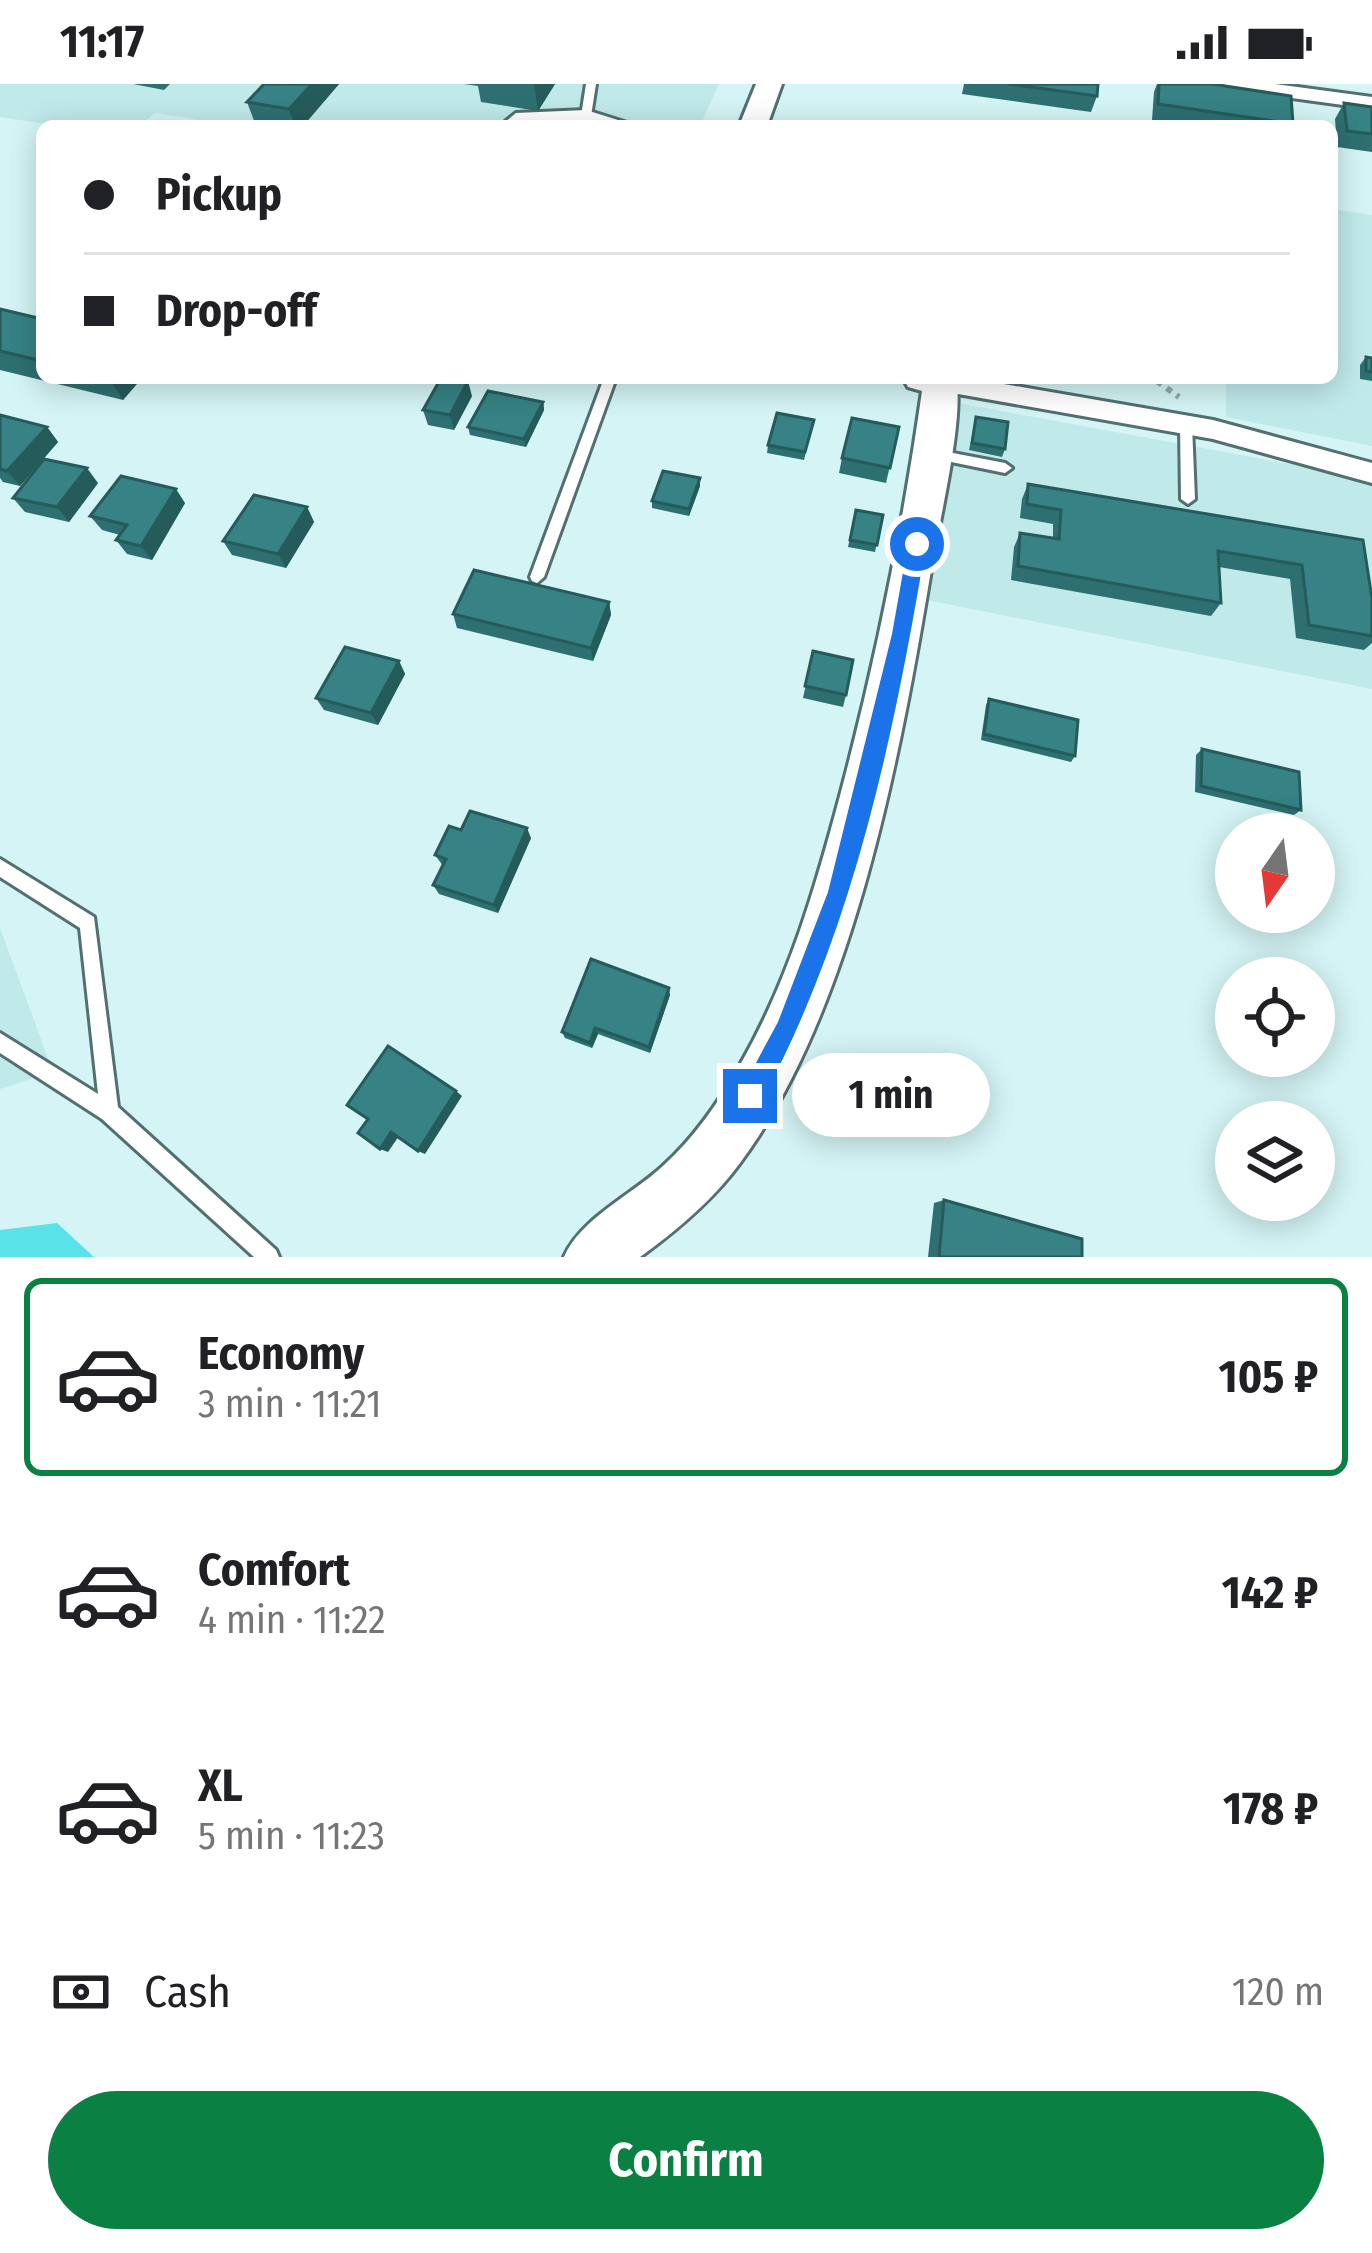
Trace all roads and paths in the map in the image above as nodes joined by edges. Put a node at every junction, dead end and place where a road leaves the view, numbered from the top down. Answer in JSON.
{"nodes":[{"id":1,"x":591,"y":84,"type":"edge"},
{"id":2,"x":769,"y":84,"type":"edge"},
{"id":3,"x":1233,"y":84,"type":"edge"},
{"id":4,"x":1372,"y":103,"type":"edge"},
{"id":5,"x":586,"y":116,"type":"junction"},
{"id":6,"x":515,"y":120,"type":"edge"},
{"id":7,"x":603,"y":120,"type":"edge"},
{"id":8,"x":755,"y":120,"type":"edge"},
{"id":9,"x":608,"y":384,"type":"edge"},
{"id":10,"x":931,"y":384,"type":"edge"},
{"id":11,"x":954,"y":384,"type":"edge"},
{"id":12,"x":1186,"y":425,"type":"junction"},
{"id":13,"x":932,"y":454,"type":"junction"},
{"id":14,"x":1005,"y":468,"type":"dead end"},
{"id":15,"x":1372,"y":473,"type":"edge"},
{"id":16,"x":1188,"y":499,"type":"dead end"},
{"id":17,"x":537,"y":577,"type":"dead end"},
{"id":18,"x":0,"y":867,"type":"edge"},
{"id":19,"x":0,"y":1042,"type":"edge"},
{"id":20,"x":109,"y":1112,"type":"junction"},
{"id":21,"x":269,"y":1257,"type":"edge"},
{"id":22,"x":593,"y":1257,"type":"edge"}],
"edges":[{"from":1,"to":5,"type":"lane"},
{"from":2,"to":8,"type":"street"},
{"from":3,"to":4,"type":"street"},
{"from":5,"to":6,"type":"street"},
{"from":5,"to":7,"type":"street"},
{"from":9,"to":17,"type":"lane"},
{"from":10,"to":13,"type":"street"},
{"from":11,"to":12,"type":"street"},
{"from":12,"to":15,"type":"street"},
{"from":12,"to":16,"type":"lane"},
{"from":13,"to":14,"type":"lane"},
{"from":13,"to":22,"type":"street"},
{"from":18,"to":20,"type":"lane"},
{"from":19,"to":20,"type":"lane"},
{"from":20,"to":21,"type":"lane"}]}
